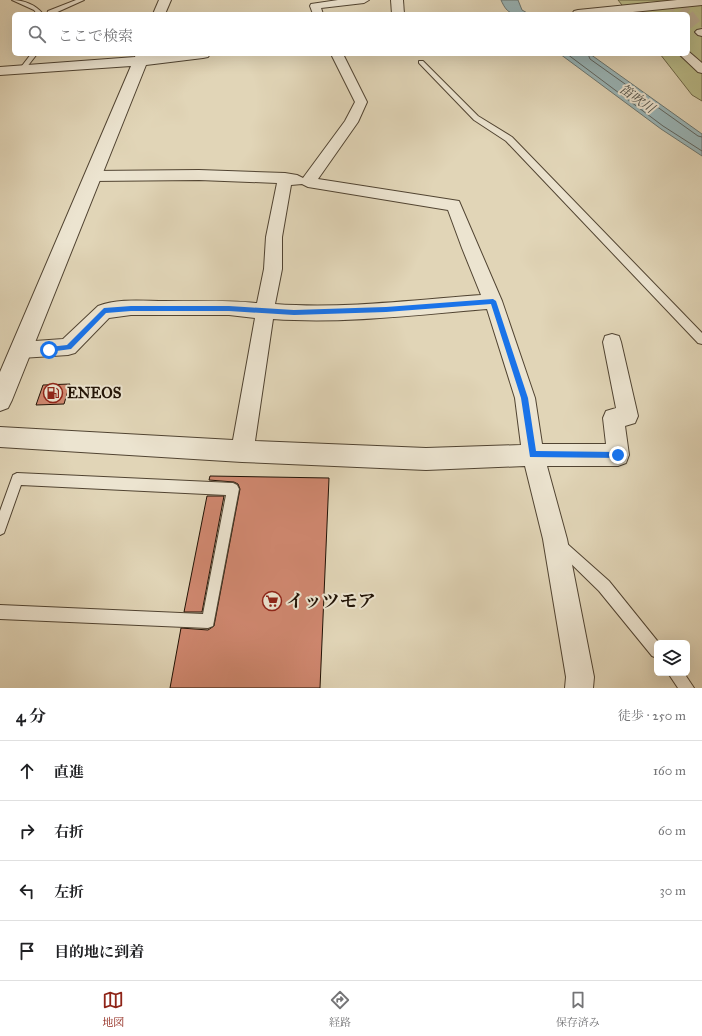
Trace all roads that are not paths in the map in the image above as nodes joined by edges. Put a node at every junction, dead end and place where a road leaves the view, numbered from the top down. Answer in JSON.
{"nodes":[{"id":1,"x":15,"y":0,"type":"edge"},
{"id":2,"x":81,"y":0,"type":"edge"},
{"id":3,"x":165,"y":0,"type":"edge"},
{"id":4,"x":364,"y":0,"type":"edge"},
{"id":5,"x":397,"y":0,"type":"edge"},
{"id":6,"x":702,"y":1,"type":"edge"},
{"id":7,"x":639,"y":11,"type":"edge"},
{"id":8,"x":38,"y":12,"type":"edge"},
{"id":9,"x":50,"y":12,"type":"edge"},
{"id":10,"x":160,"y":12,"type":"edge"},
{"id":11,"x":317,"y":12,"type":"edge"},
{"id":12,"x":398,"y":12,"type":"edge"},
{"id":13,"x":598,"y":12,"type":"edge"},
{"id":14,"x":32,"y":56,"type":"edge"},
{"id":15,"x":172,"y":56,"type":"edge"},
{"id":16,"x":338,"y":56,"type":"edge"},
{"id":17,"x":687,"y":56,"type":"edge"},
{"id":18,"x":141,"y":58,"type":"edge"},
{"id":19,"x":421,"y":62,"type":"dead end"},
{"id":20,"x":702,"y":69,"type":"edge"},
{"id":21,"x":0,"y":71,"type":"edge"},
{"id":22,"x":21,"y":71,"type":"junction"},
{"id":23,"x":92,"y":176,"type":"junction"},
{"id":24,"x":285,"y":178,"type":"junction"},
{"id":25,"x":308,"y":182,"type":"junction"},
{"id":26,"x":493,"y":301,"type":"junction"},
{"id":27,"x":265,"y":310,"type":"junction"},
{"id":28,"x":702,"y":340,"type":"edge"},
{"id":29,"x":612,"y":342,"type":"dead end"},
{"id":30,"x":21,"y":350,"type":"junction"},
{"id":31,"x":0,"y":400,"type":"edge"},
{"id":32,"x":0,"y":437,"type":"edge"},
{"id":33,"x":242,"y":451,"type":"junction"},
{"id":34,"x":533,"y":454,"type":"junction"},
{"id":35,"x":0,"y":529,"type":"edge"},
{"id":36,"x":555,"y":539,"type":"junction"},
{"id":37,"x":0,"y":612,"type":"edge"},
{"id":38,"x":654,"y":647,"type":"edge"},
{"id":39,"x":677,"y":676,"type":"edge"},
{"id":40,"x":579,"y":688,"type":"edge"},
{"id":41,"x":687,"y":688,"type":"edge"}],
"edges":[{"from":1,"to":8,"type":"lane"},
{"from":2,"to":9,"type":"lane"},
{"from":3,"to":10,"type":"street"},
{"from":4,"to":11,"type":"street"},
{"from":5,"to":12,"type":"street"},
{"from":6,"to":7,"type":"street"},
{"from":7,"to":13,"type":"street"},
{"from":14,"to":22,"type":"lane"},
{"from":15,"to":18,"type":"street"},
{"from":16,"to":25,"type":"street"},
{"from":17,"to":20,"type":"street"},
{"from":18,"to":22,"type":"street"},
{"from":18,"to":23,"type":"street"},
{"from":19,"to":28,"type":"lane"},
{"from":21,"to":22,"type":"street"},
{"from":23,"to":24,"type":"street"},
{"from":23,"to":30,"type":"street"},
{"from":24,"to":25,"type":"street"},
{"from":24,"to":27,"type":"street"},
{"from":25,"to":26,"type":"street"},
{"from":26,"to":27,"type":"street"},
{"from":26,"to":34,"type":"street"},
{"from":27,"to":30,"type":"street"},
{"from":27,"to":33,"type":"street"},
{"from":29,"to":34,"type":"street"},
{"from":30,"to":31,"type":"street"},
{"from":32,"to":33,"type":"street"},
{"from":33,"to":34,"type":"street"},
{"from":34,"to":36,"type":"street"},
{"from":35,"to":37,"type":"lane"},
{"from":36,"to":38,"type":"lane"},
{"from":36,"to":40,"type":"street"},
{"from":39,"to":41,"type":"lane"}]}
